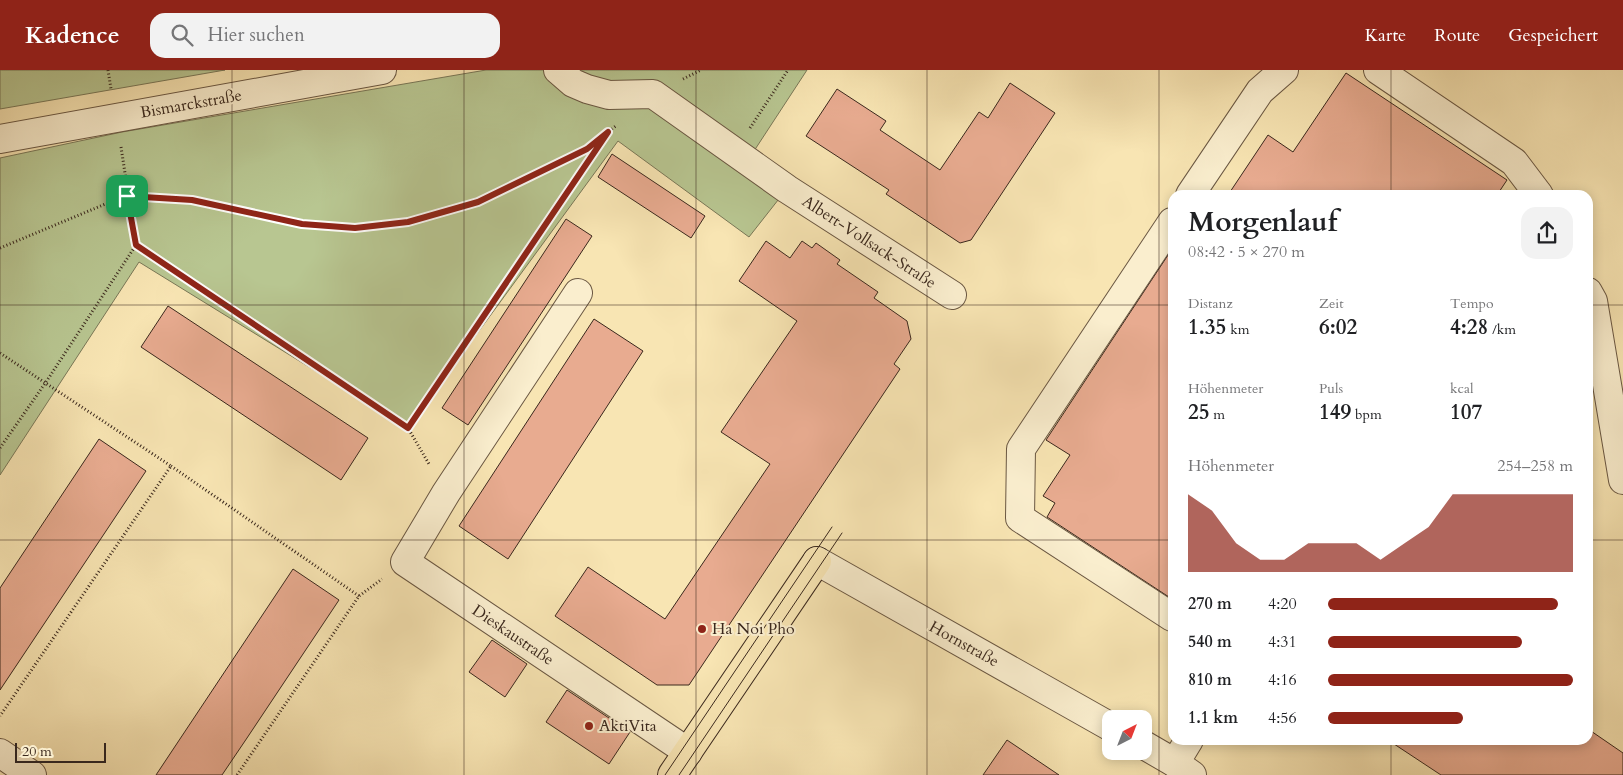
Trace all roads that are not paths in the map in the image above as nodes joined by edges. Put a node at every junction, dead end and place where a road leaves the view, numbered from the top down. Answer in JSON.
{"nodes":[{"id":1,"x":382,"y":70,"type":"edge"},
{"id":2,"x":558,"y":70,"type":"edge"},
{"id":3,"x":1284,"y":70,"type":"edge"},
{"id":4,"x":1378,"y":70,"type":"edge"},
{"id":5,"x":0,"y":139,"type":"edge"},
{"id":6,"x":1193,"y":190,"type":"edge"},
{"id":7,"x":1535,"y":190,"type":"edge"},
{"id":8,"x":1168,"y":228,"type":"edge"},
{"id":9,"x":578,"y":293,"type":"dead end"},
{"id":10,"x":952,"y":295,"type":"dead end"},
{"id":11,"x":1593,"y":301,"type":"edge"},
{"id":12,"x":1623,"y":480,"type":"edge"},
{"id":13,"x":817,"y":561,"type":"joint"},
{"id":14,"x":1168,"y":614,"type":"edge"},
{"id":15,"x":1102,"y":722,"type":"edge"},
{"id":16,"x":1189,"y":745,"type":"edge"},
{"id":17,"x":1152,"y":750,"type":"edge"},
{"id":18,"x":688,"y":752,"type":"junction"},
{"id":19,"x":0,"y":753,"type":"edge"},
{"id":20,"x":1183,"y":769,"type":"edge"},
{"id":21,"x":32,"y":775,"type":"edge"},
{"id":22,"x":672,"y":775,"type":"edge"}],
"edges":[{"from":1,"to":5,"type":"street","name":"Bismarckstraße"},
{"from":2,"to":10,"type":"street","name":"Albert-Vollsack-Straße"},
{"from":3,"to":6,"type":"street"},
{"from":4,"to":7,"type":"street"},
{"from":8,"to":14,"type":"street"},
{"from":9,"to":18,"type":"street","name":"Dieskaustraße"},
{"from":11,"to":12,"type":"street"},
{"from":13,"to":15,"type":"street","name":"Hornstraße"},
{"from":13,"to":18,"type":"main road"},
{"from":16,"to":20,"type":"street"},
{"from":17,"to":20,"type":"street"},
{"from":18,"to":22,"type":"main road"},
{"from":19,"to":21,"type":"street"}]}
